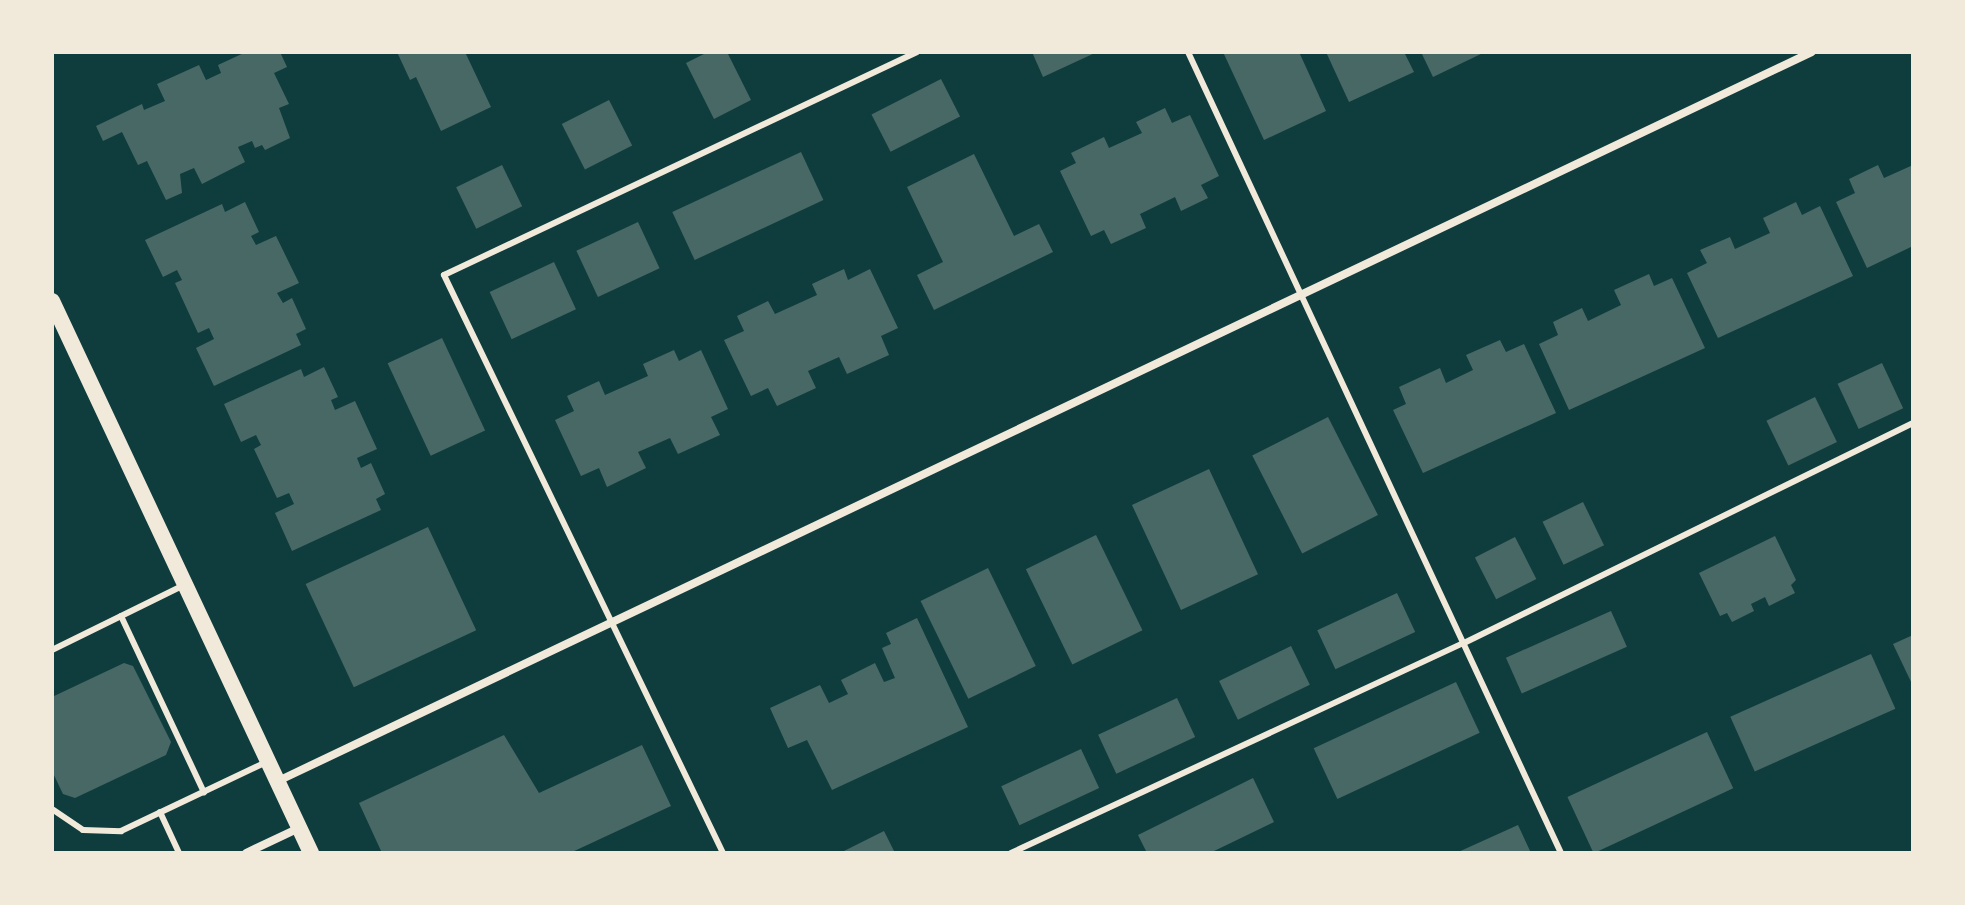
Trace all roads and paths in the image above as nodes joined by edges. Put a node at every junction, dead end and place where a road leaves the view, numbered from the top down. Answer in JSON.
{"nodes":[{"id":1,"x":917,"y":52,"type":"edge"},
{"id":2,"x":1188,"y":52,"type":"edge"},
{"id":3,"x":1812,"y":52,"type":"edge"},
{"id":4,"x":1304,"y":296,"type":"junction"},
{"id":5,"x":52,"y":301,"type":"edge"},
{"id":6,"x":1913,"y":423,"type":"edge"},
{"id":7,"x":185,"y":584,"type":"junction"},
{"id":8,"x":121,"y":616,"type":"junction"},
{"id":9,"x":612,"y":623,"type":"junction"},
{"id":10,"x":1464,"y":643,"type":"junction"},
{"id":11,"x":52,"y":650,"type":"edge"},
{"id":12,"x":268,"y":761,"type":"junction"},
{"id":13,"x":277,"y":782,"type":"junction"},
{"id":14,"x":204,"y":792,"type":"junction"},
{"id":15,"x":52,"y":809,"type":"edge"},
{"id":16,"x":160,"y":812,"type":"junction"},
{"id":17,"x":299,"y":828,"type":"junction"},
{"id":18,"x":179,"y":853,"type":"edge"},
{"id":19,"x":246,"y":853,"type":"edge"},
{"id":20,"x":311,"y":853,"type":"edge"},
{"id":21,"x":723,"y":853,"type":"edge"},
{"id":22,"x":1011,"y":853,"type":"edge"},
{"id":23,"x":1561,"y":853,"type":"edge"}],
"edges":[{"from":1,"to":9,"type":"lane"},
{"from":2,"to":4,"type":"lane"},
{"from":3,"to":4,"type":"street"},
{"from":4,"to":9,"type":"street"},
{"from":4,"to":10,"type":"lane"},
{"from":5,"to":7,"type":"main road"},
{"from":6,"to":10,"type":"lane"},
{"from":7,"to":8,"type":"lane"},
{"from":7,"to":12,"type":"main road"},
{"from":8,"to":11,"type":"lane"},
{"from":8,"to":14,"type":"lane"},
{"from":9,"to":13,"type":"street"},
{"from":9,"to":21,"type":"lane"},
{"from":10,"to":22,"type":"lane"},
{"from":10,"to":23,"type":"lane"},
{"from":12,"to":13,"type":"main road"},
{"from":12,"to":14,"type":"lane"},
{"from":13,"to":17,"type":"main road"},
{"from":14,"to":16,"type":"lane"},
{"from":15,"to":16,"type":"lane"},
{"from":16,"to":18,"type":"lane"},
{"from":17,"to":19,"type":"street"},
{"from":17,"to":20,"type":"main road"}]}
